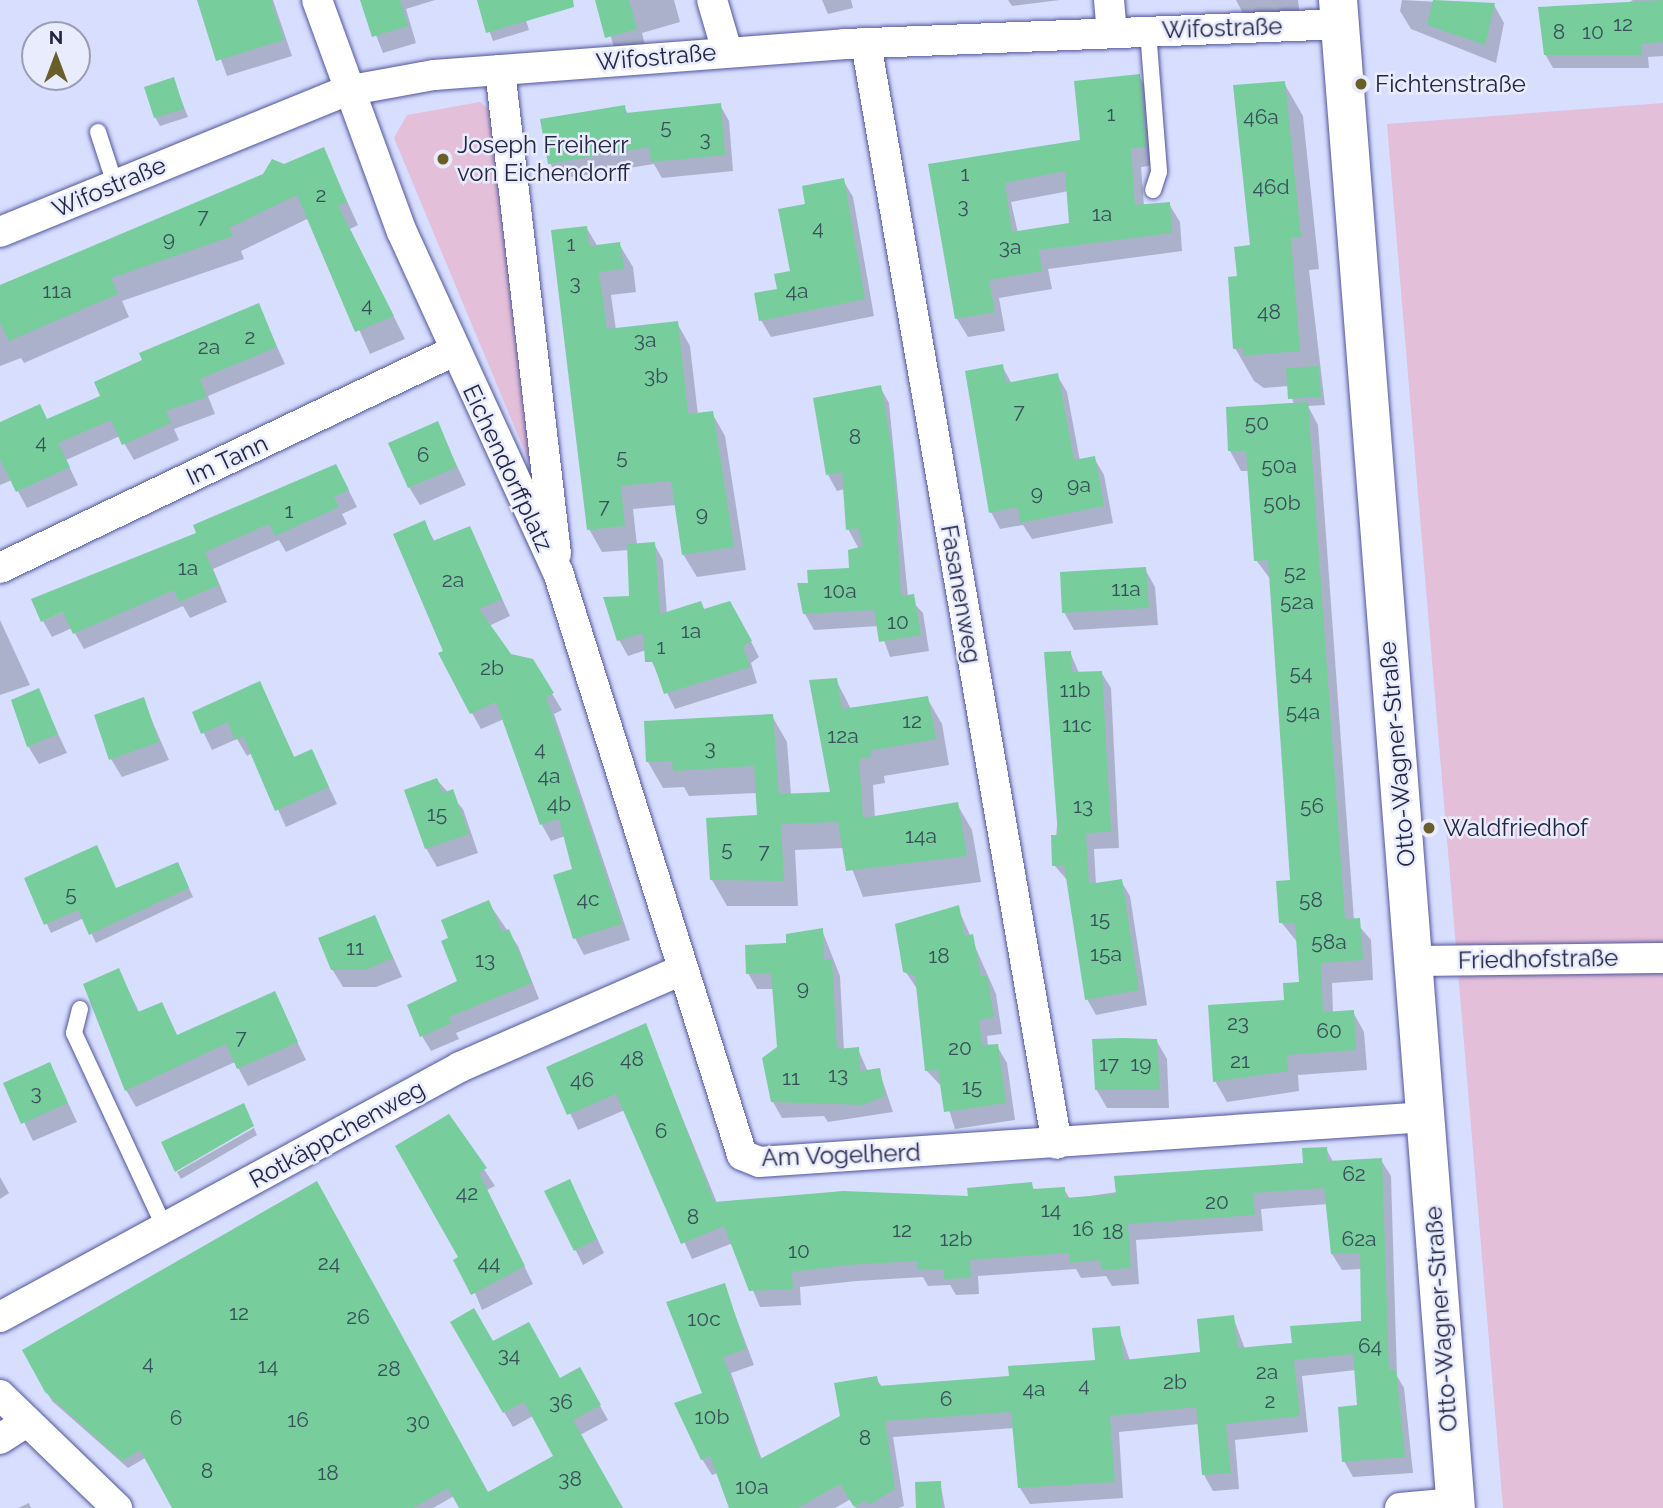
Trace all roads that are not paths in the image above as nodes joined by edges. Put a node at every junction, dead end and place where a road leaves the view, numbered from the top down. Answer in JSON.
{"nodes":[{"id":1,"x":317,"y":0,"type":"edge"},
{"id":2,"x":712,"y":0,"type":"edge"},
{"id":3,"x":1109,"y":0,"type":"edge"},
{"id":4,"x":1339,"y":12,"type":"edge"},
{"id":5,"x":1148,"y":31,"type":"junction"},
{"id":6,"x":1112,"y":33,"type":"junction"},
{"id":7,"x":866,"y":43,"type":"junction"},
{"id":8,"x":727,"y":51,"type":"junction"},
{"id":9,"x":500,"y":70,"type":"junction"},
{"id":10,"x":346,"y":91,"type":"junction"},
{"id":11,"x":98,"y":132,"type":"dead end"},
{"id":12,"x":115,"y":184,"type":"junction"},
{"id":13,"x":1153,"y":190,"type":"dead end"},
{"id":14,"x":0,"y":232,"type":"edge"},
{"id":15,"x":454,"y":351,"type":"junction"},
{"id":16,"x":0,"y":568,"type":"edge"},
{"id":17,"x":558,"y":572,"type":"junction"},
{"id":18,"x":1663,"y":958,"type":"edge"},
{"id":19,"x":1414,"y":961,"type":"junction"},
{"id":20,"x":682,"y":970,"type":"junction"},
{"id":21,"x":80,"y":1009,"type":"dead end"},
{"id":22,"x":1426,"y":1117,"type":"junction"},
{"id":23,"x":1057,"y":1144,"type":"junction"},
{"id":24,"x":165,"y":1228,"type":"junction"},
{"id":25,"x":0,"y":1317,"type":"edge"},
{"id":26,"x":0,"y":1395,"type":"edge"},
{"id":27,"x":26,"y":1422,"type":"junction"},
{"id":28,"x":0,"y":1439,"type":"edge"},
{"id":29,"x":1456,"y":1506,"type":"edge"},
{"id":30,"x":117,"y":1508,"type":"edge"},
{"id":31,"x":1400,"y":1508,"type":"edge"}],
"edges":[{"from":1,"to":10,"type":"street","name":"Eichendorffplatz"},
{"from":2,"to":8,"type":"street"},
{"from":3,"to":6,"type":"street"},
{"from":4,"to":5,"type":"street","name":"Wifostraße"},
{"from":4,"to":19,"type":"street","name":"Otto-Wagner-Straße"},
{"from":5,"to":6,"type":"street","name":"Wifostraße"},
{"from":5,"to":13,"type":"lane"},
{"from":6,"to":7,"type":"street","name":"Wifostraße"},
{"from":7,"to":8,"type":"street","name":"Wifostraße"},
{"from":7,"to":23,"type":"street","name":"Fasanenweg"},
{"from":8,"to":9,"type":"street","name":"Wifostraße"},
{"from":9,"to":10,"type":"street","name":"Wifostraße"},
{"from":9,"to":17,"type":"street","name":"Eichendorffplatz"},
{"from":10,"to":12,"type":"street","name":"Wifostraße"},
{"from":10,"to":15,"type":"street","name":"Eichendorffplatz"},
{"from":11,"to":12,"type":"lane"},
{"from":12,"to":14,"type":"street","name":"Wifostraße"},
{"from":15,"to":16,"type":"street","name":"Im Tann"},
{"from":15,"to":17,"type":"street","name":"Eichendorffplatz"},
{"from":17,"to":20,"type":"street","name":"Am Vogelherd"},
{"from":18,"to":19,"type":"street","name":"Friedhofstraße"},
{"from":19,"to":22,"type":"street","name":"Otto-Wagner-Straße"},
{"from":20,"to":23,"type":"street","name":"Am Vogelherd"},
{"from":20,"to":24,"type":"street","name":"Rotkäppchenweg"},
{"from":21,"to":24,"type":"lane"},
{"from":22,"to":23,"type":"street","name":"Am Vogelherd"},
{"from":22,"to":29,"type":"street","name":"Otto-Wagner-Straße"},
{"from":24,"to":25,"type":"street","name":"Rotkäppchenweg"},
{"from":26,"to":27,"type":"street"},
{"from":27,"to":28,"type":"street"},
{"from":27,"to":30,"type":"street"},
{"from":29,"to":31,"type":"street"}]}
